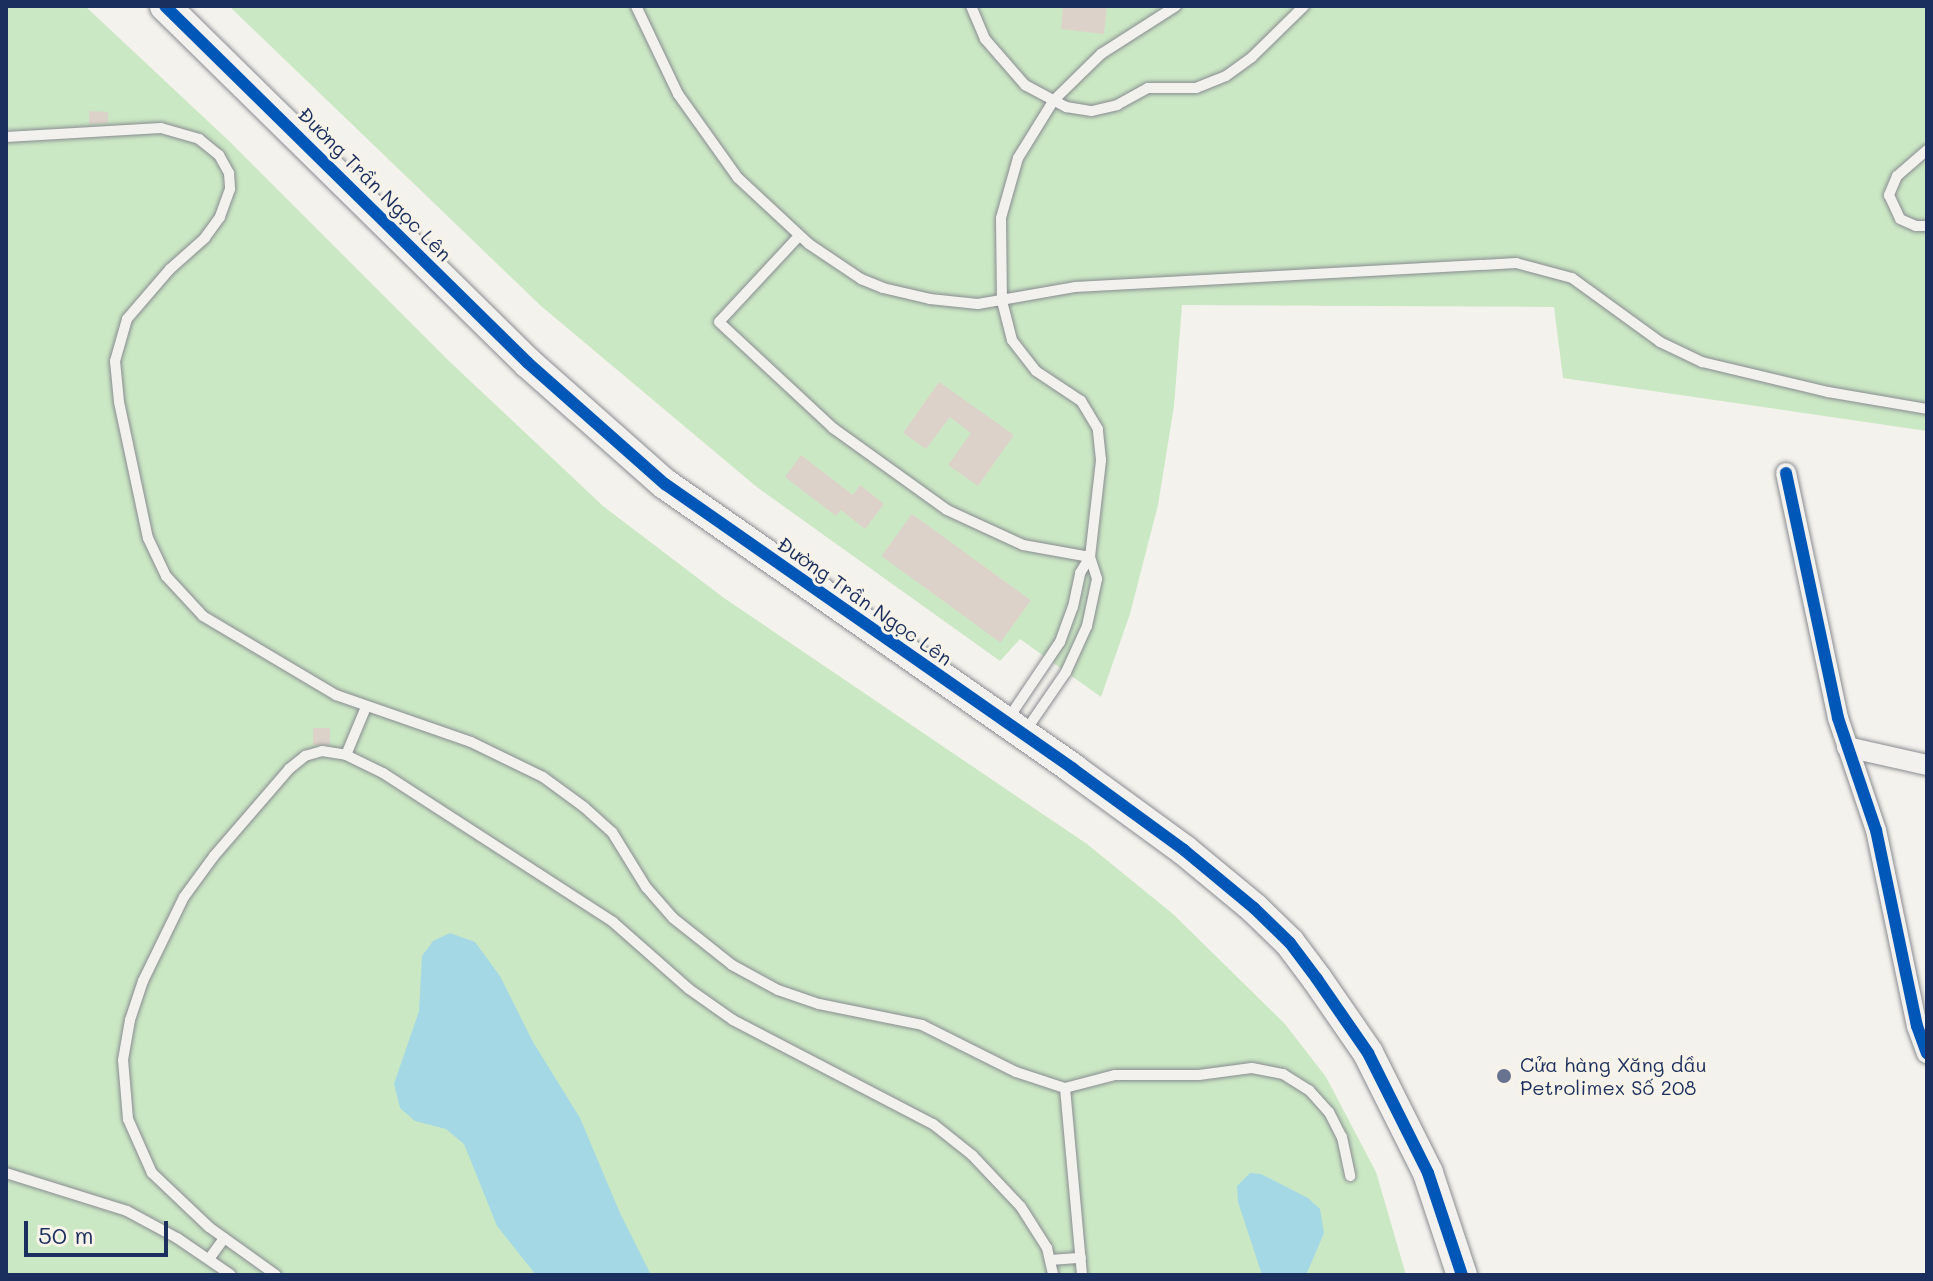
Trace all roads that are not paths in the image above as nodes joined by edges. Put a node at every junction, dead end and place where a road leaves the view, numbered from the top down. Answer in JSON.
{"nodes":[{"id":1,"x":165,"y":6,"type":"edge"},
{"id":2,"x":636,"y":6,"type":"edge"},
{"id":3,"x":971,"y":6,"type":"edge"},
{"id":4,"x":1176,"y":6,"type":"edge"},
{"id":5,"x":1304,"y":6,"type":"edge"},
{"id":6,"x":1053,"y":101,"type":"junction"},
{"id":7,"x":6,"y":137,"type":"edge"},
{"id":8,"x":1927,"y":150,"type":"edge"},
{"id":9,"x":1927,"y":226,"type":"edge"},
{"id":10,"x":799,"y":236,"type":"junction"},
{"id":11,"x":1002,"y":301,"type":"junction"},
{"id":12,"x":1927,"y":409,"type":"edge"},
{"id":13,"x":1786,"y":473,"type":"dead end"},
{"id":14,"x":1090,"y":557,"type":"junction"},
{"id":15,"x":366,"y":707,"type":"junction"},
{"id":16,"x":1014,"y":729,"type":"junction"},
{"id":17,"x":1847,"y":747,"type":"junction"},
{"id":18,"x":346,"y":755,"type":"junction"},
{"id":19,"x":1927,"y":765,"type":"edge"},
{"id":20,"x":1927,"y":1053,"type":"edge"},
{"id":21,"x":1065,"y":1088,"type":"junction"},
{"id":22,"x":6,"y":1173,"type":"edge"},
{"id":23,"x":1350,"y":1176,"type":"dead end"},
{"id":24,"x":224,"y":1238,"type":"junction"},
{"id":25,"x":1081,"y":1258,"type":"junction"},
{"id":26,"x":209,"y":1259,"type":"junction"},
{"id":27,"x":1050,"y":1260,"type":"junction"},
{"id":28,"x":231,"y":1275,"type":"edge"},
{"id":29,"x":276,"y":1275,"type":"edge"},
{"id":30,"x":1053,"y":1275,"type":"edge"},
{"id":31,"x":1082,"y":1275,"type":"edge"},
{"id":32,"x":1462,"y":1275,"type":"edge"}],
"edges":[{"from":1,"to":16,"type":"street","name":"Đường Trần Ngọc Lên"},
{"from":2,"to":10,"type":"lane"},
{"from":3,"to":6,"type":"lane"},
{"from":4,"to":6,"type":"lane"},
{"from":5,"to":6,"type":"lane"},
{"from":6,"to":11,"type":"lane"},
{"from":7,"to":15,"type":"lane"},
{"from":8,"to":9,"type":"lane"},
{"from":10,"to":11,"type":"lane"},
{"from":10,"to":14,"type":"lane"},
{"from":11,"to":12,"type":"lane"},
{"from":11,"to":14,"type":"lane"},
{"from":13,"to":17,"type":"street"},
{"from":14,"to":16,"type":"lane"},
{"from":14,"to":16,"type":"lane"},
{"from":15,"to":18,"type":"lane"},
{"from":15,"to":21,"type":"lane"},
{"from":16,"to":32,"type":"street","name":"Đường Trần Ngọc Lên"},
{"from":17,"to":19,"type":"street"},
{"from":17,"to":20,"type":"street"},
{"from":18,"to":24,"type":"lane"},
{"from":18,"to":27,"type":"lane"},
{"from":21,"to":23,"type":"lane"},
{"from":21,"to":25,"type":"lane"},
{"from":22,"to":26,"type":"lane"},
{"from":24,"to":26,"type":"lane"},
{"from":24,"to":29,"type":"lane"},
{"from":25,"to":27,"type":"lane"},
{"from":25,"to":31,"type":"lane"},
{"from":26,"to":28,"type":"lane"},
{"from":27,"to":30,"type":"lane"}]}
